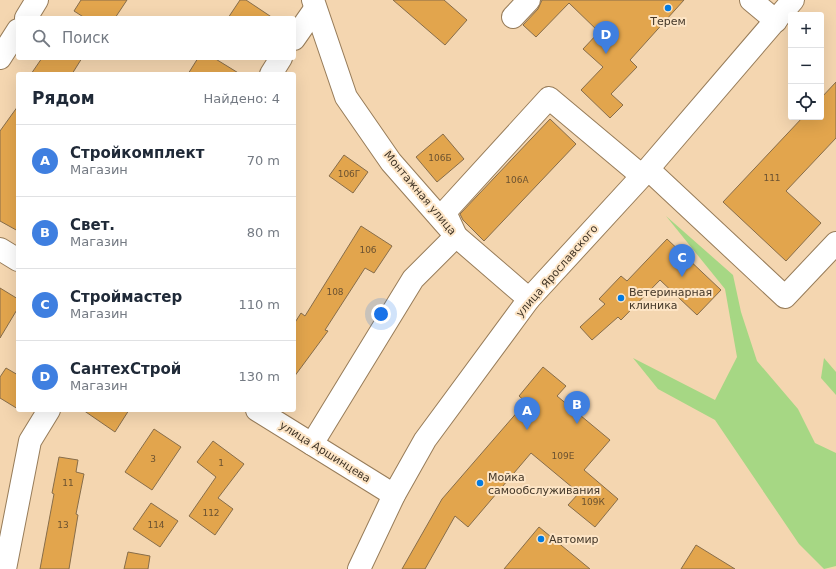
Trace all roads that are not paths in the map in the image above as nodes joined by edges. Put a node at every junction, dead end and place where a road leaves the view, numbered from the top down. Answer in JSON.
{"nodes":[{"id":1,"x":37,"y":0,"type":"edge"},
{"id":2,"x":529,"y":0,"type":"edge"},
{"id":3,"x":751,"y":0,"type":"edge"},
{"id":4,"x":793,"y":0,"type":"edge"},
{"id":5,"x":314,"y":4,"type":"edge"},
{"id":6,"x":27,"y":16,"type":"edge"},
{"id":7,"x":513,"y":16,"type":"dead end"},
{"id":8,"x":776,"y":21,"type":"junction"},
{"id":9,"x":16,"y":33,"type":"edge"},
{"id":10,"x":296,"y":36,"type":"edge"},
{"id":11,"x":0,"y":58,"type":"edge"},
{"id":12,"x":280,"y":60,"type":"edge"},
{"id":13,"x":272,"y":72,"type":"edge"},
{"id":14,"x":645,"y":173,"type":"junction"},
{"id":15,"x":456,"y":236,"type":"junction"},
{"id":16,"x":836,"y":243,"type":"edge"},
{"id":17,"x":0,"y":249,"type":"edge"},
{"id":18,"x":16,"y":259,"type":"edge"},
{"id":19,"x":530,"y":299,"type":"junction"},
{"id":20,"x":48,"y":412,"type":"edge"},
{"id":21,"x":260,"y":412,"type":"edge"},
{"id":22,"x":312,"y":444,"type":"junction"},
{"id":23,"x":394,"y":495,"type":"junction"},
{"id":24,"x":5,"y":569,"type":"edge"},
{"id":25,"x":359,"y":569,"type":"edge"}],
"edges":[{"from":1,"to":6,"type":"street"},
{"from":2,"to":7,"type":"street"},
{"from":3,"to":8,"type":"street"},
{"from":4,"to":8,"type":"street","name":"улица Ярославского"},
{"from":5,"to":10,"type":"street"},
{"from":5,"to":15,"type":"street","name":"Монтажная улица"},
{"from":8,"to":14,"type":"street","name":"улица Ярославского"},
{"from":9,"to":11,"type":"street"},
{"from":12,"to":13,"type":"street"},
{"from":14,"to":15,"type":"street"},
{"from":14,"to":16,"type":"street"},
{"from":14,"to":19,"type":"street","name":"улица Ярославского"},
{"from":15,"to":19,"type":"street","name":"Монтажная улица"},
{"from":15,"to":22,"type":"street"},
{"from":17,"to":18,"type":"street"},
{"from":19,"to":23,"type":"street","name":"улица Ярославского"},
{"from":20,"to":24,"type":"street"},
{"from":21,"to":22,"type":"street","name":"улица Аршинцева"},
{"from":22,"to":23,"type":"street","name":"улица Аршинцева"},
{"from":23,"to":25,"type":"street","name":"улица Ярославского"}]}
